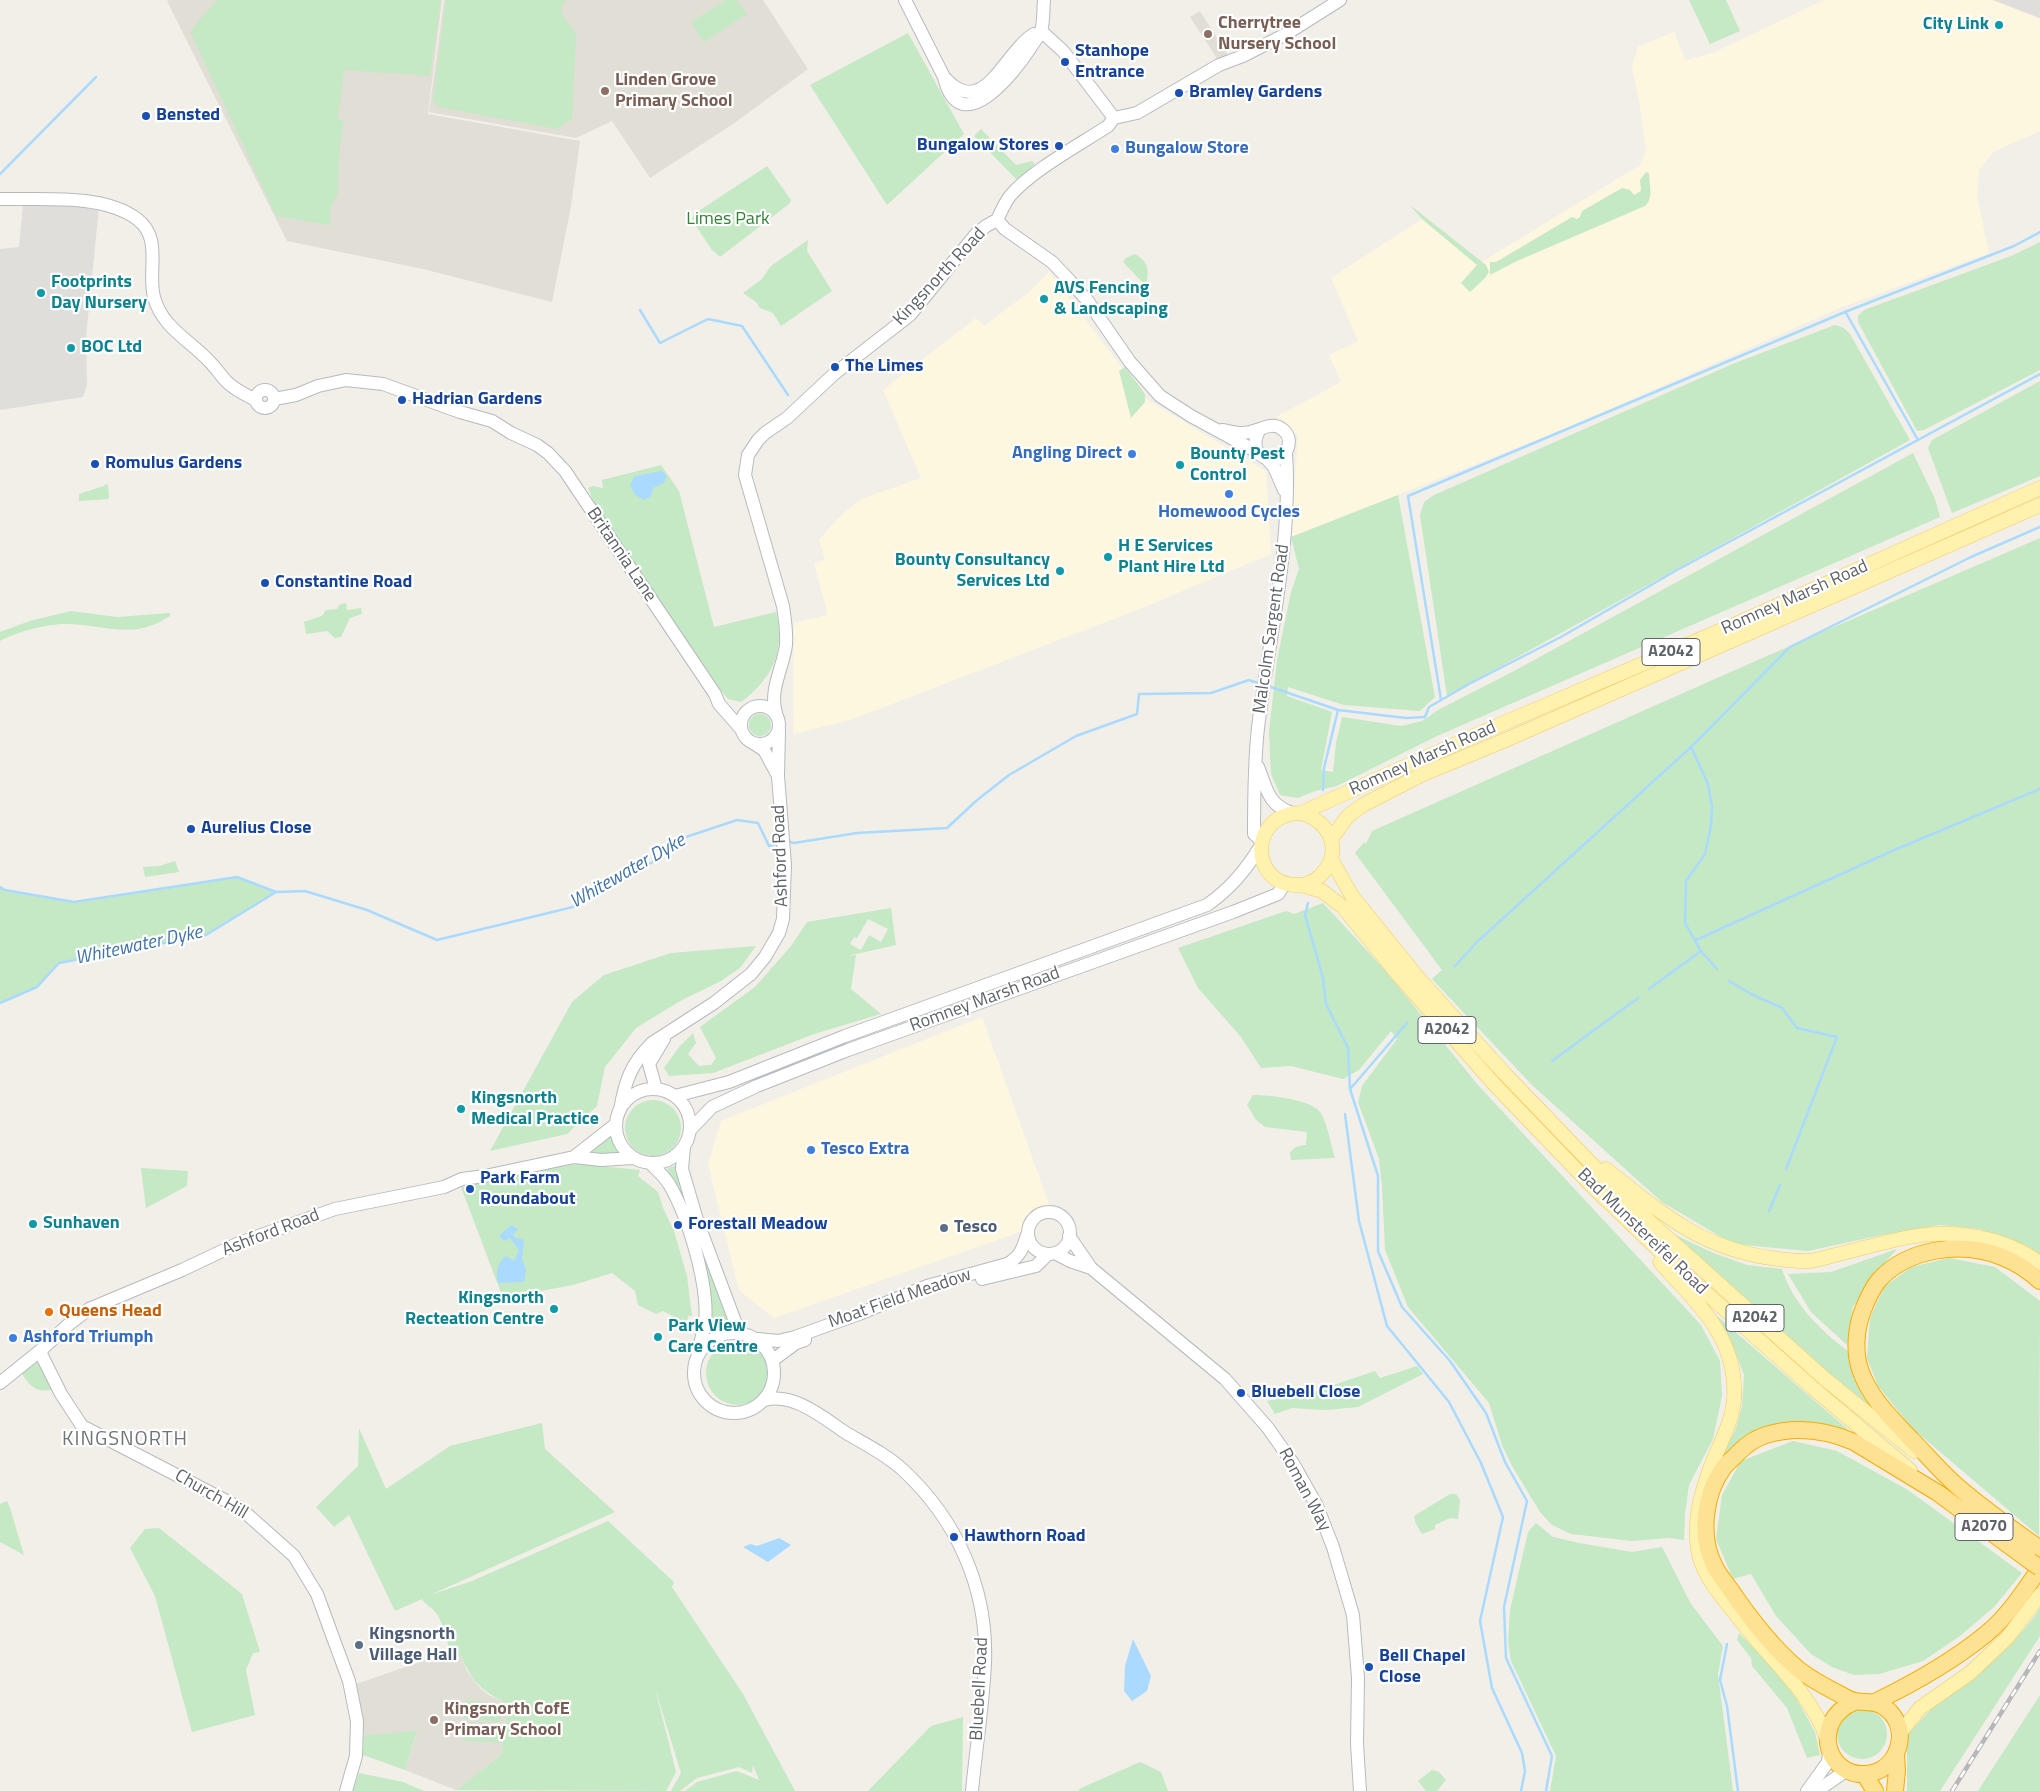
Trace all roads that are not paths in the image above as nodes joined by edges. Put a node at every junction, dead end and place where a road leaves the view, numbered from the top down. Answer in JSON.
{"nodes":[{"id":1,"x":905,"y":0,"type":"edge"},
{"id":2,"x":1044,"y":0,"type":"edge"},
{"id":3,"x":1340,"y":0,"type":"edge"},
{"id":4,"x":1041,"y":31,"type":"junction"},
{"id":5,"x":1114,"y":118,"type":"junction"},
{"id":6,"x":0,"y":199,"type":"edge"},
{"id":7,"x":997,"y":220,"type":"junction"},
{"id":8,"x":1217,"y":430,"type":"junction"},
{"id":9,"x":1259,"y":431,"type":"junction"},
{"id":10,"x":1286,"y":453,"type":"junction"},
{"id":11,"x":1263,"y":456,"type":"junction"},
{"id":12,"x":2040,"y":488,"type":"edge"},
{"id":13,"x":1286,"y":495,"type":"junction"},
{"id":14,"x":2040,"y":504,"type":"edge"},
{"id":15,"x":777,"y":680,"type":"junction"},
{"id":16,"x":715,"y":694,"type":"junction"},
{"id":17,"x":757,"y":705,"type":"junction"},
{"id":18,"x":745,"y":712,"type":"junction"},
{"id":19,"x":776,"y":714,"type":"junction"},
{"id":20,"x":741,"y":729,"type":"junction"},
{"id":21,"x":779,"y":730,"type":"junction"},
{"id":22,"x":753,"y":743,"type":"junction"},
{"id":23,"x":1256,"y":763,"type":"junction"},
{"id":24,"x":778,"y":776,"type":"junction"},
{"id":25,"x":1297,"y":813,"type":"junction"},
{"id":26,"x":1331,"y":839,"type":"junction"},
{"id":27,"x":1261,"y":844,"type":"junction"},
{"id":28,"x":1331,"y":860,"type":"junction"},
{"id":29,"x":1285,"y":883,"type":"junction"},
{"id":30,"x":1300,"y":885,"type":"junction"},
{"id":31,"x":668,"y":1033,"type":"junction"},
{"id":32,"x":656,"y":1089,"type":"junction"},
{"id":33,"x":674,"y":1096,"type":"junction"},
{"id":34,"x":620,"y":1110,"type":"junction"},
{"id":35,"x":616,"y":1124,"type":"junction"},
{"id":36,"x":691,"y":1129,"type":"junction"},
{"id":37,"x":1567,"y":1137,"type":"junction"},
{"id":38,"x":684,"y":1147,"type":"junction"},
{"id":39,"x":574,"y":1157,"type":"junction"},
{"id":40,"x":633,"y":1158,"type":"junction"},
{"id":41,"x":651,"y":1164,"type":"junction"},
{"id":42,"x":1589,"y":1183,"type":"junction"},
{"id":43,"x":1028,"y":1235,"type":"junction"},
{"id":44,"x":1070,"y":1236,"type":"junction"},
{"id":45,"x":1052,"y":1254,"type":"junction"},
{"id":46,"x":2040,"y":1263,"type":"edge"},
{"id":47,"x":1091,"y":1268,"type":"junction"},
{"id":48,"x":2040,"y":1281,"type":"edge"},
{"id":49,"x":739,"y":1332,"type":"junction"},
{"id":50,"x":758,"y":1339,"type":"junction"},
{"id":51,"x":41,"y":1350,"type":"junction"},
{"id":52,"x":696,"y":1358,"type":"junction"},
{"id":53,"x":774,"y":1367,"type":"junction"},
{"id":54,"x":0,"y":1383,"type":"edge"},
{"id":55,"x":765,"y":1400,"type":"junction"},
{"id":56,"x":792,"y":1401,"type":"junction"},
{"id":57,"x":1956,"y":1485,"type":"junction"},
{"id":58,"x":1938,"y":1493,"type":"junction"},
{"id":59,"x":2038,"y":1559,"type":"edge"},
{"id":60,"x":2040,"y":1595,"type":"edge"},
{"id":61,"x":1854,"y":1702,"type":"junction"},
{"id":62,"x":1874,"y":1702,"type":"junction"},
{"id":63,"x":1900,"y":1733,"type":"junction"},
{"id":64,"x":1828,"y":1744,"type":"junction"},
{"id":65,"x":1896,"y":1755,"type":"junction"},
{"id":66,"x":1848,"y":1770,"type":"junction"},
{"id":67,"x":1864,"y":1774,"type":"junction"},
{"id":68,"x":346,"y":1791,"type":"edge"},
{"id":69,"x":972,"y":1791,"type":"edge"},
{"id":70,"x":1360,"y":1791,"type":"edge"},
{"id":71,"x":1807,"y":1791,"type":"edge"},
{"id":72,"x":1817,"y":1791,"type":"edge"},
{"id":73,"x":1875,"y":1791,"type":"edge"},
{"id":74,"x":1895,"y":1791,"type":"edge"}],
"edges":[{"from":1,"to":4,"type":"street"},
{"from":2,"to":4,"type":"street"},
{"from":3,"to":5,"type":"street","name":"Kingsnorth Road"},
{"from":4,"to":5,"type":"street"},
{"from":5,"to":7,"type":"street","name":"Kingsnorth Road"},
{"from":6,"to":16,"type":"street","name":"Britannia Lane"},
{"from":7,"to":8,"type":"street"},
{"from":7,"to":15,"type":"street","name":"Kingsnorth Road"},
{"from":8,"to":9,"type":"street"},
{"from":8,"to":11,"type":"street"},
{"from":9,"to":10,"type":"street"},
{"from":9,"to":11,"type":"street"},
{"from":10,"to":11,"type":"street"},
{"from":10,"to":13,"type":"street","name":"Malcolm Sargent Road"},
{"from":11,"to":13,"type":"street","name":"Malcolm Sargent Road"},
{"from":12,"to":25,"type":"main road","name":"Romney Marsh Road","number":"A2042"},
{"from":13,"to":23,"type":"street","name":"Malcolm Sargent Road"},
{"from":14,"to":26,"type":"main road","name":"Romney Marsh Road","number":"A2042"},
{"from":15,"to":17,"type":"street","name":"Kingsnorth Road"},
{"from":15,"to":19,"type":"street","name":"Kingsnorth Road"},
{"from":16,"to":18,"type":"street","name":"Britannia Lane"},
{"from":16,"to":20,"type":"street","name":"Britannia Lane"},
{"from":17,"to":18,"type":"street"},
{"from":17,"to":19,"type":"street"},
{"from":18,"to":20,"type":"street"},
{"from":19,"to":21,"type":"street"},
{"from":20,"to":22,"type":"street"},
{"from":21,"to":22,"type":"street"},
{"from":21,"to":24,"type":"street","name":"Ashford Road"},
{"from":22,"to":24,"type":"street","name":"Ashford Road"},
{"from":23,"to":25,"type":"street","name":"Malcolm Sargent Road"},
{"from":23,"to":27,"type":"street","name":"Malcolm Sargent Road"},
{"from":24,"to":31,"type":"street","name":"Ashford Road"},
{"from":25,"to":26,"type":"main road"},
{"from":25,"to":27,"type":"main road"},
{"from":26,"to":28,"type":"main road"},
{"from":27,"to":29,"type":"main road"},
{"from":27,"to":33,"type":"street","name":"Romney Marsh Road"},
{"from":28,"to":30,"type":"main road"},
{"from":28,"to":37,"type":"main road","name":"Bad Munstereifel Road","number":"A2042"},
{"from":29,"to":30,"type":"main road"},
{"from":29,"to":36,"type":"street","name":"Romney Marsh Road"},
{"from":30,"to":42,"type":"main road","name":"Bad Munstereifel Road","number":"A2042"},
{"from":31,"to":32,"type":"street","name":"Ashford Road"},
{"from":31,"to":34,"type":"street","name":"Ashford Road"},
{"from":32,"to":33,"type":"street"},
{"from":32,"to":34,"type":"street"},
{"from":33,"to":36,"type":"street"},
{"from":34,"to":35,"type":"street"},
{"from":35,"to":39,"type":"street","name":"Ashford Road"},
{"from":35,"to":40,"type":"street"},
{"from":36,"to":38,"type":"street"},
{"from":37,"to":46,"type":"main road"},
{"from":37,"to":57,"type":"main road","name":"Bad Munstereifel Road","number":"A2042"},
{"from":38,"to":41,"type":"street"},
{"from":38,"to":49,"type":"street"},
{"from":39,"to":40,"type":"street","name":"Ashford Road"},
{"from":39,"to":51,"type":"street","name":"Ashford Road"},
{"from":40,"to":41,"type":"street"},
{"from":41,"to":52,"type":"street"},
{"from":42,"to":58,"type":"main road","name":"Bad Munstereifel Road","number":"A2042"},
{"from":42,"to":64,"type":"main road"},
{"from":43,"to":44,"type":"street"},
{"from":43,"to":45,"type":"street"},
{"from":43,"to":50,"type":"street","name":"Moat Field Meadow"},
{"from":44,"to":45,"type":"street"},
{"from":44,"to":47,"type":"street","name":"Roman Way"},
{"from":45,"to":47,"type":"street","name":"Roman Way"},
{"from":45,"to":53,"type":"street","name":"Moat Field Meadow"},
{"from":47,"to":70,"type":"street","name":"Roman Way"},
{"from":48,"to":57,"type":"highway"},
{"from":49,"to":50,"type":"street"},
{"from":49,"to":52,"type":"street"},
{"from":50,"to":53,"type":"street"},
{"from":51,"to":54,"type":"street","name":"Ashford Road"},
{"from":51,"to":68,"type":"street","name":"Church Hill"},
{"from":52,"to":55,"type":"street"},
{"from":53,"to":55,"type":"street"},
{"from":53,"to":56,"type":"street","name":"Bluebell Road"},
{"from":55,"to":56,"type":"street","name":"Bluebell Road"},
{"from":56,"to":69,"type":"street","name":"Bluebell Road"},
{"from":57,"to":59,"type":"highway","name":"Bad Munstereifel Road","number":"A2070"},
{"from":58,"to":59,"type":"highway","name":"Bad Munstereifel Road","number":"A2070"},
{"from":58,"to":61,"type":"highway"},
{"from":59,"to":62,"type":"highway"},
{"from":60,"to":63,"type":"main road"},
{"from":61,"to":62,"type":"highway"},
{"from":61,"to":64,"type":"highway"},
{"from":62,"to":63,"type":"highway"},
{"from":63,"to":65,"type":"highway"},
{"from":64,"to":66,"type":"highway"},
{"from":64,"to":71,"type":"street"},
{"from":65,"to":67,"type":"highway"},
{"from":65,"to":74,"type":"highway"},
{"from":66,"to":67,"type":"highway"},
{"from":66,"to":72,"type":"street"},
{"from":67,"to":73,"type":"highway"}]}
